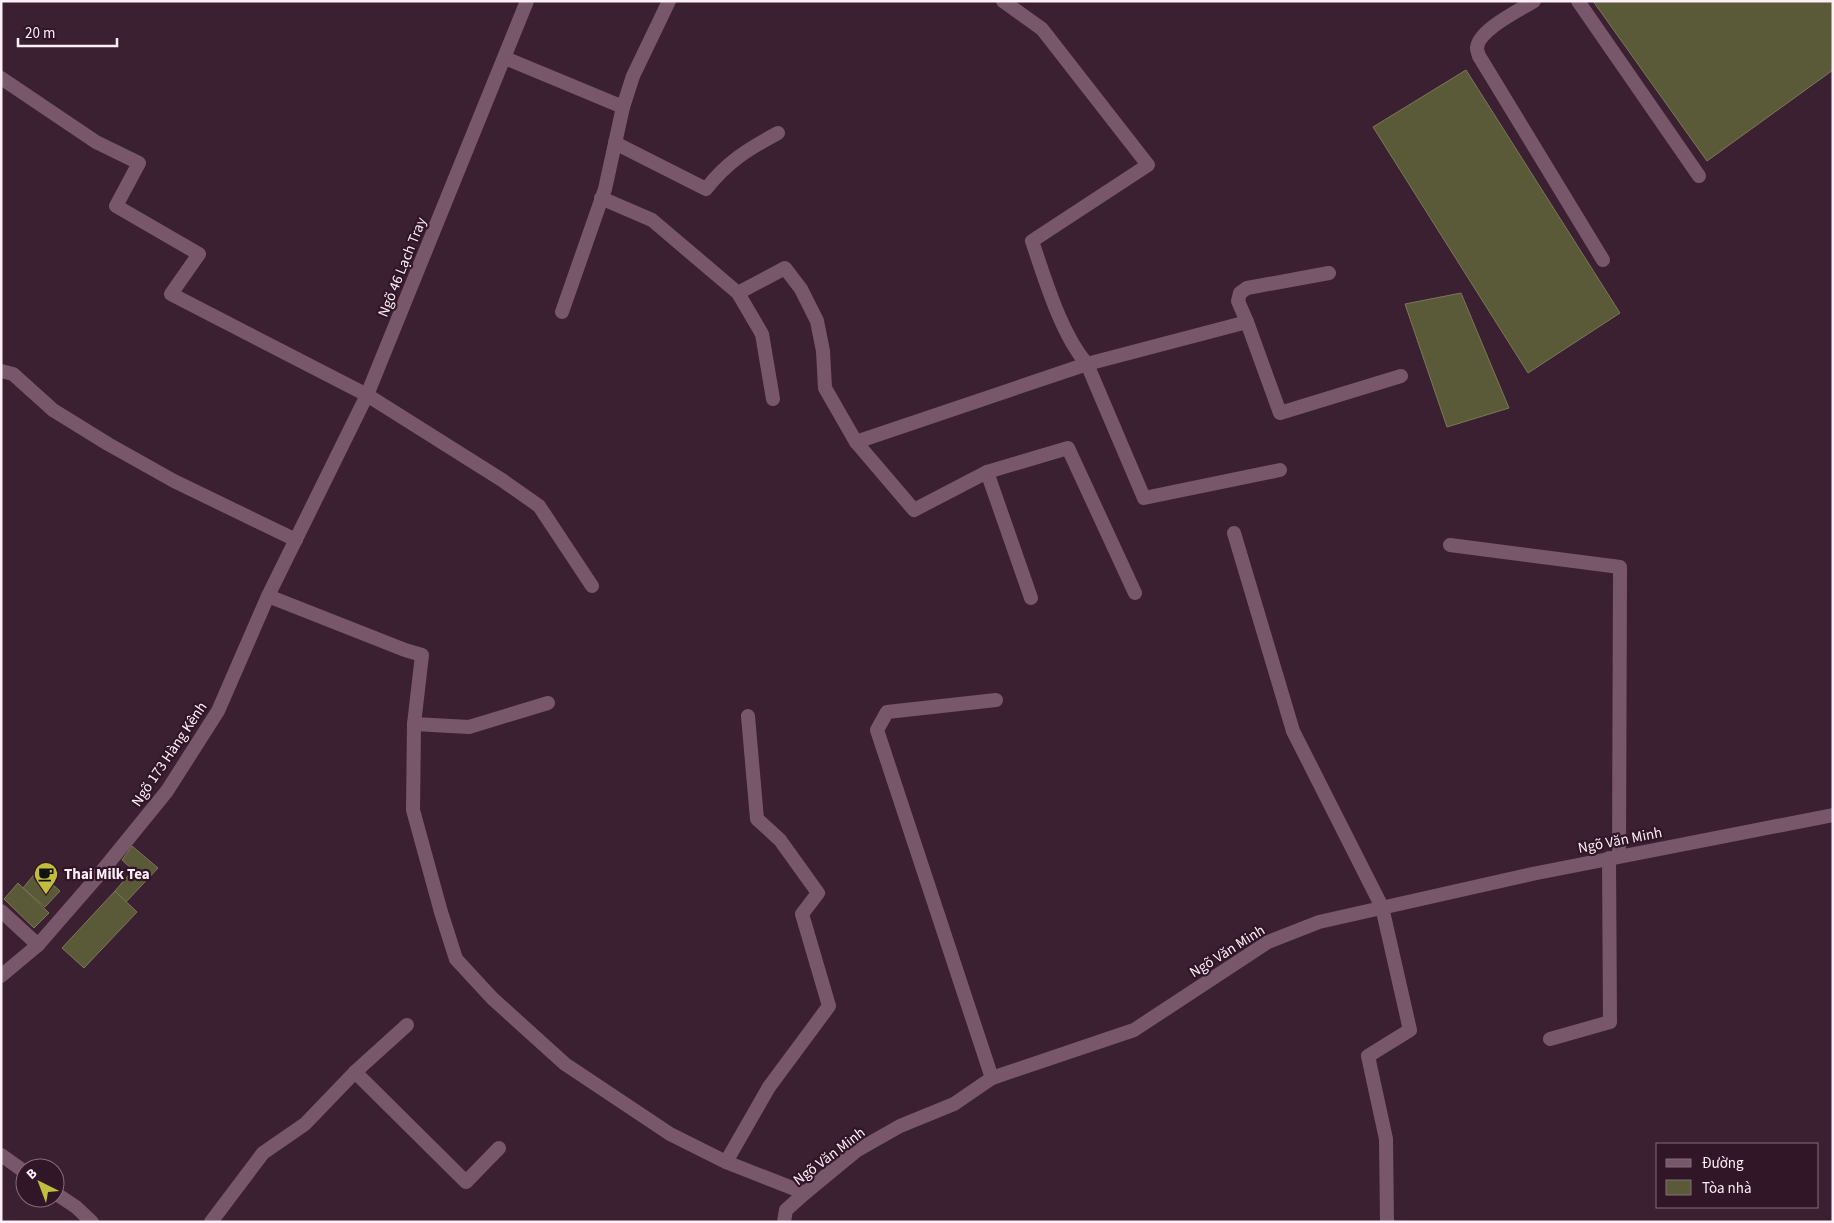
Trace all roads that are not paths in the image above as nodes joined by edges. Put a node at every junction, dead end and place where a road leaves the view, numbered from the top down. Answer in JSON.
{"nodes":[{"id":1,"x":528,"y":1,"type":"edge"},
{"id":2,"x":669,"y":1,"type":"edge"},
{"id":3,"x":1003,"y":1,"type":"edge"},
{"id":4,"x":1534,"y":1,"type":"edge"},
{"id":5,"x":1578,"y":1,"type":"edge"},
{"id":6,"x":505,"y":58,"type":"junction"},
{"id":7,"x":1,"y":78,"type":"edge"},
{"id":8,"x":623,"y":107,"type":"junction"},
{"id":9,"x":778,"y":133,"type":"dead end"},
{"id":10,"x":615,"y":143,"type":"junction"},
{"id":11,"x":1699,"y":176,"type":"dead end"},
{"id":12,"x":601,"y":198,"type":"junction"},
{"id":13,"x":1603,"y":260,"type":"dead end"},
{"id":14,"x":1328,"y":273,"type":"dead end"},
{"id":15,"x":738,"y":293,"type":"junction"},
{"id":16,"x":562,"y":312,"type":"dead end"},
{"id":17,"x":1247,"y":322,"type":"junction"},
{"id":18,"x":1086,"y":364,"type":"junction"},
{"id":19,"x":1,"y":370,"type":"edge"},
{"id":20,"x":1401,"y":376,"type":"dead end"},
{"id":21,"x":367,"y":395,"type":"junction"},
{"id":22,"x":773,"y":400,"type":"dead end"},
{"id":23,"x":856,"y":442,"type":"junction"},
{"id":24,"x":1280,"y":470,"type":"dead end"},
{"id":25,"x":987,"y":472,"type":"junction"},
{"id":26,"x":1234,"y":533,"type":"dead end"},
{"id":27,"x":296,"y":540,"type":"junction"},
{"id":28,"x":1450,"y":545,"type":"dead end"},
{"id":29,"x":592,"y":586,"type":"dead end"},
{"id":30,"x":1135,"y":592,"type":"dead end"},
{"id":31,"x":268,"y":596,"type":"junction"},
{"id":32,"x":1030,"y":598,"type":"dead end"},
{"id":33,"x":996,"y":700,"type":"dead end"},
{"id":34,"x":548,"y":702,"type":"dead end"},
{"id":35,"x":748,"y":716,"type":"dead end"},
{"id":36,"x":414,"y":724,"type":"junction"},
{"id":37,"x":1833,"y":815,"type":"edge"},
{"id":38,"x":1614,"y":857,"type":"junction"},
{"id":39,"x":1382,"y":907,"type":"junction"},
{"id":40,"x":1,"y":911,"type":"edge"},
{"id":41,"x":38,"y":945,"type":"junction"},
{"id":42,"x":1,"y":976,"type":"edge"},
{"id":43,"x":407,"y":1025,"type":"dead end"},
{"id":44,"x":1550,"y":1039,"type":"dead end"},
{"id":45,"x":355,"y":1072,"type":"junction"},
{"id":46,"x":992,"y":1078,"type":"junction"},
{"id":47,"x":499,"y":1148,"type":"dead end"},
{"id":48,"x":1,"y":1155,"type":"edge"},
{"id":49,"x":726,"y":1162,"type":"junction"},
{"id":50,"x":15,"y":1165,"type":"edge"},
{"id":51,"x":805,"y":1193,"type":"junction"},
{"id":52,"x":65,"y":1200,"type":"edge"},
{"id":53,"x":92,"y":1222,"type":"edge"},
{"id":54,"x":210,"y":1222,"type":"edge"},
{"id":55,"x":784,"y":1222,"type":"edge"},
{"id":56,"x":1387,"y":1222,"type":"edge"}],
"edges":[{"from":1,"to":6,"type":"street","name":"Ngõ 46 Lạch Tray"},
{"from":2,"to":8,"type":"street"},
{"from":3,"to":18,"type":"street"},
{"from":4,"to":13,"type":"street"},
{"from":5,"to":11,"type":"street"},
{"from":6,"to":8,"type":"street"},
{"from":6,"to":21,"type":"street","name":"Ngõ 46 Lạch Tray"},
{"from":7,"to":21,"type":"street"},
{"from":8,"to":10,"type":"street"},
{"from":9,"to":10,"type":"street"},
{"from":10,"to":12,"type":"street"},
{"from":12,"to":15,"type":"street"},
{"from":12,"to":16,"type":"street"},
{"from":14,"to":17,"type":"street"},
{"from":15,"to":22,"type":"street"},
{"from":15,"to":23,"type":"street"},
{"from":17,"to":18,"type":"street"},
{"from":17,"to":20,"type":"street"},
{"from":18,"to":23,"type":"street"},
{"from":18,"to":24,"type":"street"},
{"from":19,"to":27,"type":"street"},
{"from":21,"to":27,"type":"street","name":"Ngõ 46 Lạch Tray"},
{"from":21,"to":29,"type":"street"},
{"from":23,"to":25,"type":"street"},
{"from":25,"to":30,"type":"street"},
{"from":25,"to":32,"type":"street"},
{"from":26,"to":39,"type":"street"},
{"from":27,"to":31,"type":"street","name":"Ngõ 173 Hàng Kênh"},
{"from":28,"to":38,"type":"street"},
{"from":31,"to":36,"type":"street"},
{"from":31,"to":41,"type":"street","name":"Ngõ 173 Hàng Kênh"},
{"from":33,"to":46,"type":"street"},
{"from":34,"to":36,"type":"street"},
{"from":35,"to":49,"type":"street"},
{"from":36,"to":49,"type":"street"},
{"from":37,"to":38,"type":"street","name":"Ngõ Văn Minh"},
{"from":38,"to":39,"type":"street","name":"Ngõ Văn Minh"},
{"from":38,"to":44,"type":"street"},
{"from":39,"to":46,"type":"street","name":"Ngõ Văn Minh"},
{"from":39,"to":56,"type":"street"},
{"from":40,"to":41,"type":"street"},
{"from":41,"to":42,"type":"street","name":"Ngõ 173 Hàng Kênh"},
{"from":43,"to":45,"type":"street"},
{"from":45,"to":47,"type":"street"},
{"from":45,"to":54,"type":"street"},
{"from":46,"to":51,"type":"street","name":"Ngõ Văn Minh"},
{"from":48,"to":50,"type":"street"},
{"from":49,"to":51,"type":"street"},
{"from":51,"to":55,"type":"street","name":"Ngõ Văn Minh"},
{"from":52,"to":53,"type":"street"}]}
